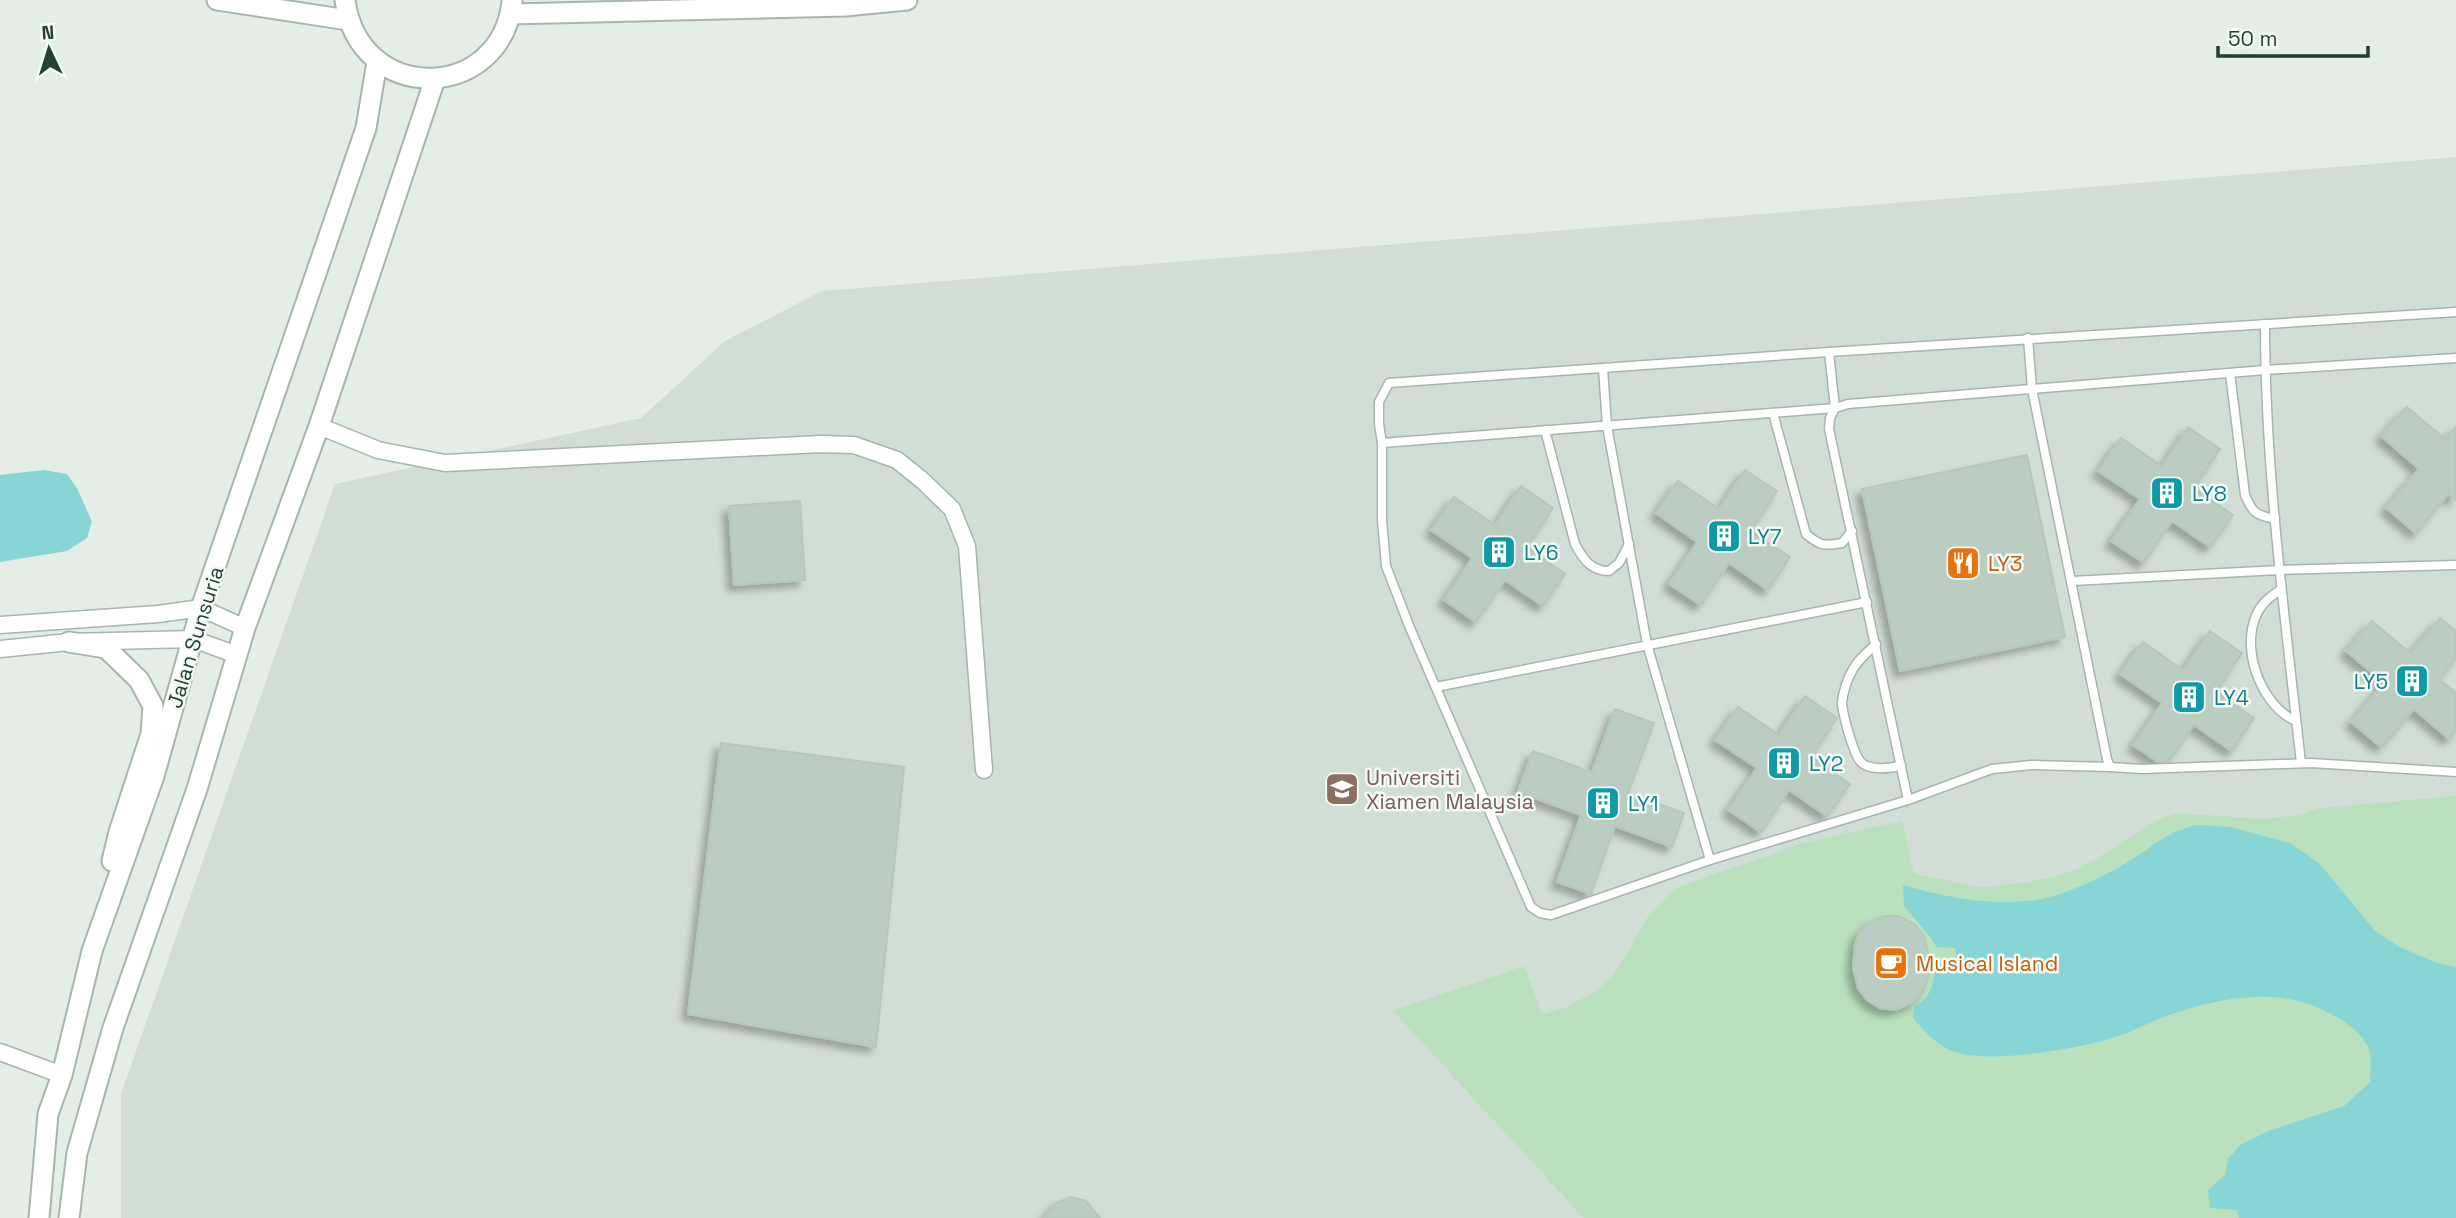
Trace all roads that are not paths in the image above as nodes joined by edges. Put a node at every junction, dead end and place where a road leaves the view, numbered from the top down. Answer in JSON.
{"nodes":[{"id":1,"x":217,"y":0,"type":"edge"},
{"id":2,"x":345,"y":0,"type":"edge"},
{"id":3,"x":907,"y":0,"type":"edge"},
{"id":4,"x":512,"y":7,"type":"edge"},
{"id":5,"x":348,"y":20,"type":"junction"},
{"id":6,"x":377,"y":62,"type":"junction"},
{"id":7,"x":435,"y":79,"type":"junction"},
{"id":8,"x":2456,"y":312,"type":"edge"},
{"id":9,"x":2265,"y":324,"type":"junction"},
{"id":10,"x":2028,"y":338,"type":"junction"},
{"id":11,"x":1829,"y":352,"type":"junction"},
{"id":12,"x":2456,"y":358,"type":"edge"},
{"id":13,"x":1603,"y":368,"type":"junction"},
{"id":14,"x":2265,"y":370,"type":"junction"},
{"id":15,"x":2230,"y":373,"type":"junction"},
{"id":16,"x":2032,"y":389,"type":"junction"},
{"id":17,"x":1835,"y":408,"type":"junction"},
{"id":18,"x":1773,"y":413,"type":"junction"},
{"id":19,"x":319,"y":426,"type":"junction"},
{"id":20,"x":1607,"y":426,"type":"junction"},
{"id":21,"x":1545,"y":430,"type":"junction"},
{"id":22,"x":1382,"y":443,"type":"junction"},
{"id":23,"x":2275,"y":519,"type":"junction"},
{"id":24,"x":1852,"y":531,"type":"junction"},
{"id":25,"x":1629,"y":544,"type":"junction"},
{"id":26,"x":2456,"y":565,"type":"edge"},
{"id":27,"x":2279,"y":570,"type":"junction"},
{"id":28,"x":2072,"y":581,"type":"junction"},
{"id":29,"x":2281,"y":589,"type":"junction"},
{"id":30,"x":1867,"y":602,"type":"junction"},
{"id":31,"x":201,"y":608,"type":"junction"},
{"id":32,"x":0,"y":625,"type":"edge"},
{"id":33,"x":245,"y":628,"type":"junction"},
{"id":34,"x":193,"y":639,"type":"junction"},
{"id":35,"x":69,"y":642,"type":"junction"},
{"id":36,"x":1647,"y":644,"type":"junction"},
{"id":37,"x":1876,"y":644,"type":"junction"},
{"id":38,"x":0,"y":649,"type":"edge"},
{"id":39,"x":237,"y":655,"type":"junction"},
{"id":40,"x":1436,"y":687,"type":"junction"},
{"id":41,"x":2296,"y":721,"type":"junction"},
{"id":42,"x":2301,"y":763,"type":"junction"},
{"id":43,"x":1901,"y":765,"type":"junction"},
{"id":44,"x":2110,"y":767,"type":"junction"},
{"id":45,"x":984,"y":770,"type":"dead end"},
{"id":46,"x":2456,"y":772,"type":"edge"},
{"id":47,"x":1908,"y":800,"type":"junction"},
{"id":48,"x":1710,"y":860,"type":"junction"},
{"id":49,"x":92,"y":951,"type":"junction"},
{"id":50,"x":0,"y":1052,"type":"edge"},
{"id":51,"x":62,"y":1075,"type":"junction"},
{"id":52,"x":71,"y":1215,"type":"edge"},
{"id":53,"x":39,"y":1218,"type":"edge"}],
"edges":[{"from":1,"to":5,"type":"street"},
{"from":2,"to":5,"type":"street"},
{"from":3,"to":4,"type":"street"},
{"from":4,"to":7,"type":"street"},
{"from":5,"to":6,"type":"street"},
{"from":6,"to":7,"type":"street"},
{"from":6,"to":31,"type":"street","name":"Jalan Sunsuria"},
{"from":7,"to":19,"type":"street"},
{"from":8,"to":9,"type":"lane"},
{"from":9,"to":10,"type":"lane"},
{"from":9,"to":14,"type":"lane"},
{"from":10,"to":11,"type":"lane"},
{"from":10,"to":16,"type":"lane"},
{"from":11,"to":13,"type":"lane"},
{"from":11,"to":17,"type":"lane"},
{"from":12,"to":14,"type":"lane"},
{"from":13,"to":20,"type":"lane"},
{"from":13,"to":22,"type":"lane"},
{"from":14,"to":15,"type":"lane"},
{"from":14,"to":23,"type":"lane"},
{"from":15,"to":16,"type":"lane"},
{"from":15,"to":23,"type":"lane"},
{"from":16,"to":17,"type":"lane"},
{"from":16,"to":28,"type":"lane"},
{"from":17,"to":18,"type":"lane"},
{"from":17,"to":24,"type":"lane"},
{"from":18,"to":20,"type":"lane"},
{"from":18,"to":24,"type":"lane"},
{"from":19,"to":33,"type":"street"},
{"from":19,"to":45,"type":"street"},
{"from":20,"to":21,"type":"lane"},
{"from":20,"to":25,"type":"lane"},
{"from":21,"to":22,"type":"lane"},
{"from":21,"to":25,"type":"lane"},
{"from":22,"to":40,"type":"lane"},
{"from":23,"to":27,"type":"lane"},
{"from":24,"to":30,"type":"lane"},
{"from":25,"to":36,"type":"lane"},
{"from":26,"to":27,"type":"lane"},
{"from":27,"to":28,"type":"lane"},
{"from":27,"to":29,"type":"lane"},
{"from":28,"to":44,"type":"lane"},
{"from":29,"to":41,"type":"lane"},
{"from":29,"to":41,"type":"lane"},
{"from":30,"to":36,"type":"lane"},
{"from":30,"to":37,"type":"lane"},
{"from":31,"to":32,"type":"street"},
{"from":31,"to":33,"type":"street"},
{"from":31,"to":34,"type":"street","name":"Jalan Sunsuria"},
{"from":33,"to":39,"type":"street"},
{"from":34,"to":35,"type":"street"},
{"from":34,"to":39,"type":"street"},
{"from":34,"to":49,"type":"street","name":"Jalan Sunsuria"},
{"from":35,"to":38,"type":"street"},
{"from":35,"to":49,"type":"street"},
{"from":36,"to":40,"type":"lane"},
{"from":36,"to":48,"type":"lane"},
{"from":37,"to":43,"type":"lane"},
{"from":37,"to":43,"type":"lane"},
{"from":39,"to":52,"type":"street"},
{"from":40,"to":48,"type":"lane"},
{"from":41,"to":42,"type":"lane"},
{"from":42,"to":44,"type":"lane"},
{"from":42,"to":46,"type":"lane"},
{"from":43,"to":47,"type":"lane"},
{"from":44,"to":47,"type":"lane"},
{"from":47,"to":48,"type":"lane"},
{"from":49,"to":51,"type":"street","name":"Jalan Sunsuria"},
{"from":50,"to":51,"type":"street"},
{"from":51,"to":53,"type":"street","name":"Jalan Sunsuria"}]}
